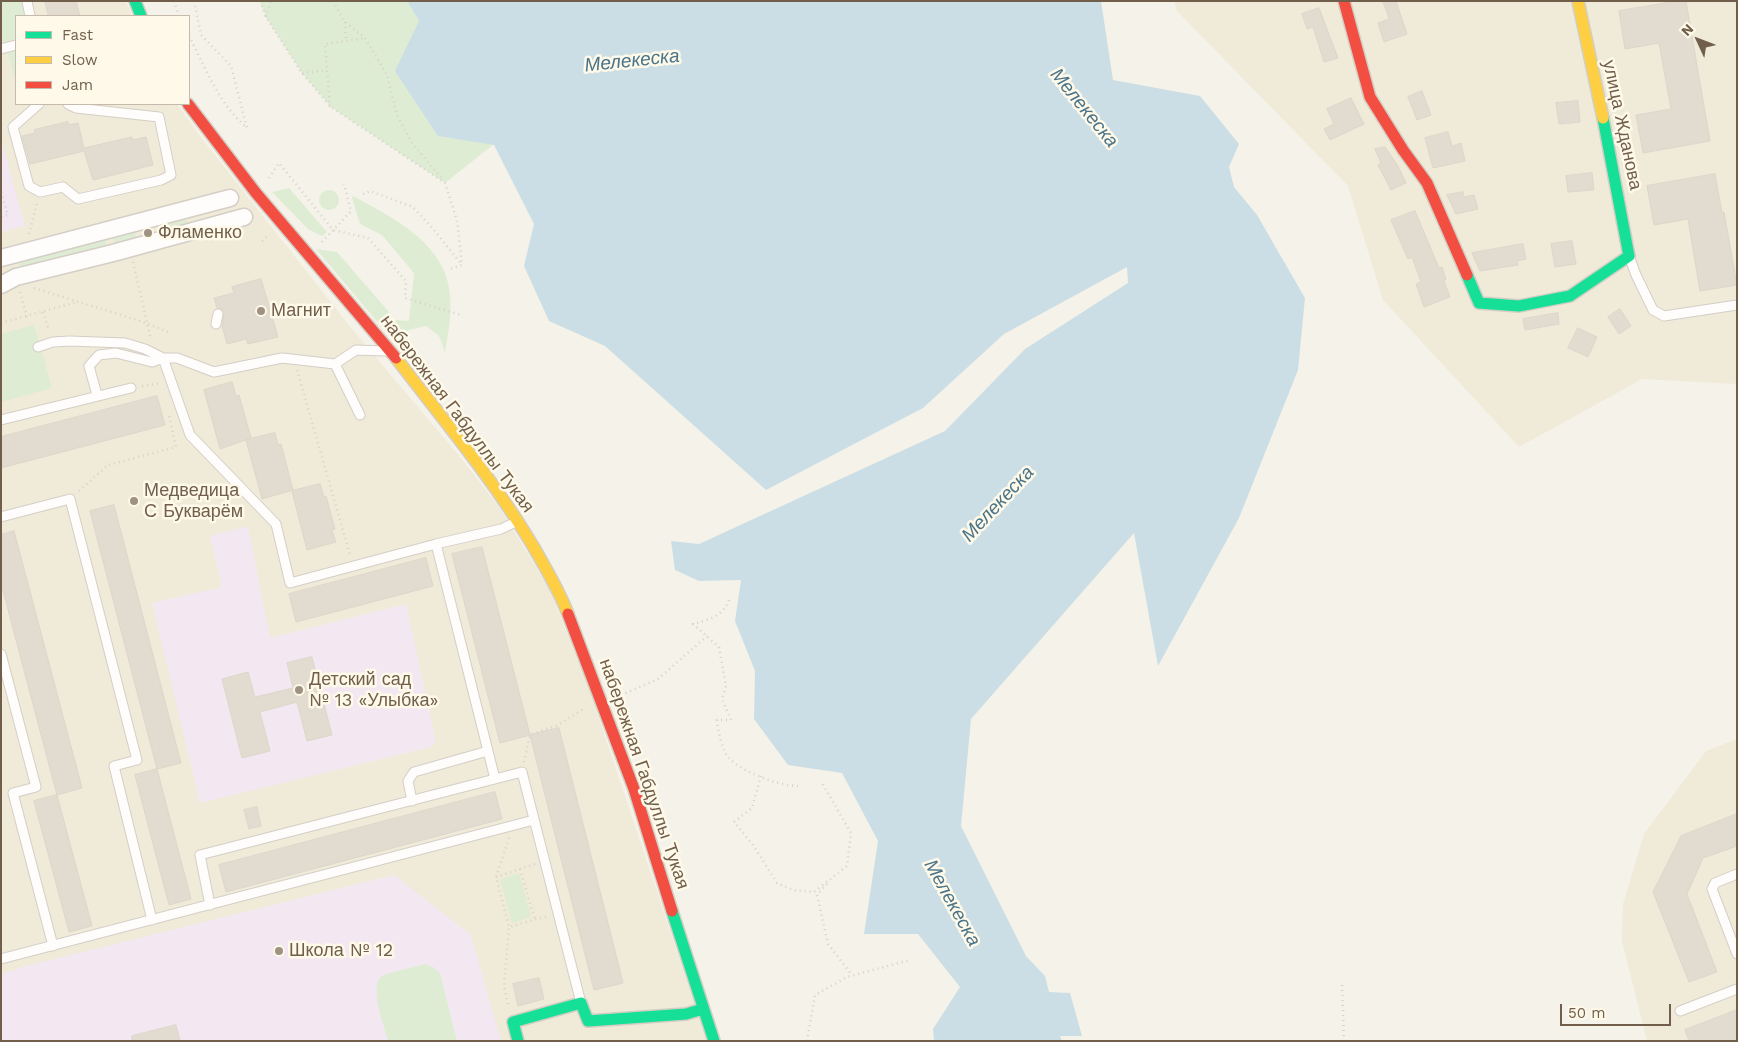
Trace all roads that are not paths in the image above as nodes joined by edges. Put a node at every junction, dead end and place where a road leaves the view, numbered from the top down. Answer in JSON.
{"nodes":[{"id":1,"x":27,"y":1,"type":"edge"},
{"id":2,"x":135,"y":1,"type":"edge"},
{"id":3,"x":1344,"y":1,"type":"edge"},
{"id":4,"x":1578,"y":1,"type":"edge"},
{"id":5,"x":30,"y":15,"type":"edge"},
{"id":6,"x":141,"y":15,"type":"edge"},
{"id":7,"x":15,"y":45,"type":"edge"},
{"id":8,"x":1,"y":49,"type":"edge"},
{"id":9,"x":38,"y":105,"type":"edge"},
{"id":10,"x":70,"y":105,"type":"edge"},
{"id":11,"x":189,"y":105,"type":"edge"},
{"id":12,"x":230,"y":198,"type":"dead end"},
{"id":13,"x":244,"y":217,"type":"dead end"},
{"id":14,"x":7,"y":256,"type":"edge"},
{"id":15,"x":1629,"y":256,"type":"junction"},
{"id":16,"x":1,"y":286,"type":"edge"},
{"id":17,"x":1737,"y":305,"type":"edge"},
{"id":18,"x":218,"y":314,"type":"dead end"},
{"id":19,"x":216,"y":324,"type":"dead end"},
{"id":20,"x":38,"y":346,"type":"dead end"},
{"id":21,"x":390,"y":351,"type":"junction"},
{"id":22,"x":163,"y":358,"type":"junction"},
{"id":23,"x":335,"y":364,"type":"junction"},
{"id":24,"x":132,"y":388,"type":"road end"},
{"id":25,"x":97,"y":395,"type":"junction"},
{"id":26,"x":360,"y":415,"type":"dead end"},
{"id":27,"x":1,"y":420,"type":"edge"},
{"id":28,"x":1,"y":517,"type":"edge"},
{"id":29,"x":518,"y":521,"type":"junction"},
{"id":30,"x":436,"y":544,"type":"junction"},
{"id":31,"x":1,"y":654,"type":"edge"},
{"id":32,"x":488,"y":751,"type":"junction"},
{"id":33,"x":495,"y":779,"type":"junction"},
{"id":34,"x":412,"y":801,"type":"junction"},
{"id":35,"x":534,"y":820,"type":"junction"},
{"id":36,"x":1737,"y":874,"type":"edge"},
{"id":37,"x":210,"y":905,"type":"junction"},
{"id":38,"x":152,"y":920,"type":"junction"},
{"id":39,"x":53,"y":946,"type":"junction"},
{"id":40,"x":1737,"y":954,"type":"edge"},
{"id":41,"x":1,"y":960,"type":"edge"},
{"id":42,"x":1737,"y":989,"type":"edge"},
{"id":43,"x":581,"y":1003,"type":"junction"},
{"id":44,"x":703,"y":1009,"type":"junction"},
{"id":45,"x":1680,"y":1010,"type":"dead end"},
{"id":46,"x":518,"y":1041,"type":"edge"},
{"id":47,"x":714,"y":1041,"type":"edge"}],
"edges":[{"from":1,"to":5,"type":"lane"},
{"from":2,"to":6,"type":"main road"},
{"from":3,"to":15,"type":"main road"},
{"from":4,"to":15,"type":"main road","name":"улица Жданова"},
{"from":7,"to":8,"type":"lane"},
{"from":9,"to":10,"type":"lane"},
{"from":11,"to":21,"type":"main road","name":"набережная Габдуллы Тукая"},
{"from":12,"to":14,"type":"street"},
{"from":13,"to":16,"type":"street"},
{"from":15,"to":17,"type":"lane"},
{"from":18,"to":19,"type":"lane"},
{"from":20,"to":22,"type":"lane"},
{"from":21,"to":23,"type":"lane"},
{"from":21,"to":29,"type":"main road","name":"набережная Габдуллы Тукая"},
{"from":22,"to":23,"type":"lane"},
{"from":22,"to":25,"type":"lane"},
{"from":22,"to":30,"type":"lane"},
{"from":23,"to":26,"type":"lane"},
{"from":24,"to":25,"type":"lane"},
{"from":25,"to":27,"type":"lane"},
{"from":28,"to":38,"type":"lane"},
{"from":29,"to":30,"type":"lane"},
{"from":29,"to":44,"type":"main road","name":"набережная Габдуллы Тукая"},
{"from":30,"to":32,"type":"lane"},
{"from":31,"to":39,"type":"lane"},
{"from":32,"to":33,"type":"lane"},
{"from":32,"to":34,"type":"lane"},
{"from":33,"to":34,"type":"lane"},
{"from":33,"to":35,"type":"lane"},
{"from":34,"to":37,"type":"lane"},
{"from":35,"to":37,"type":"lane"},
{"from":35,"to":43,"type":"lane"},
{"from":36,"to":40,"type":"lane"},
{"from":37,"to":38,"type":"lane"},
{"from":38,"to":39,"type":"lane"},
{"from":39,"to":41,"type":"lane"},
{"from":42,"to":45,"type":"lane"},
{"from":43,"to":44,"type":"main road"},
{"from":43,"to":46,"type":"main road"},
{"from":44,"to":47,"type":"main road","name":"набережная Габдуллы Тукая"}]}
